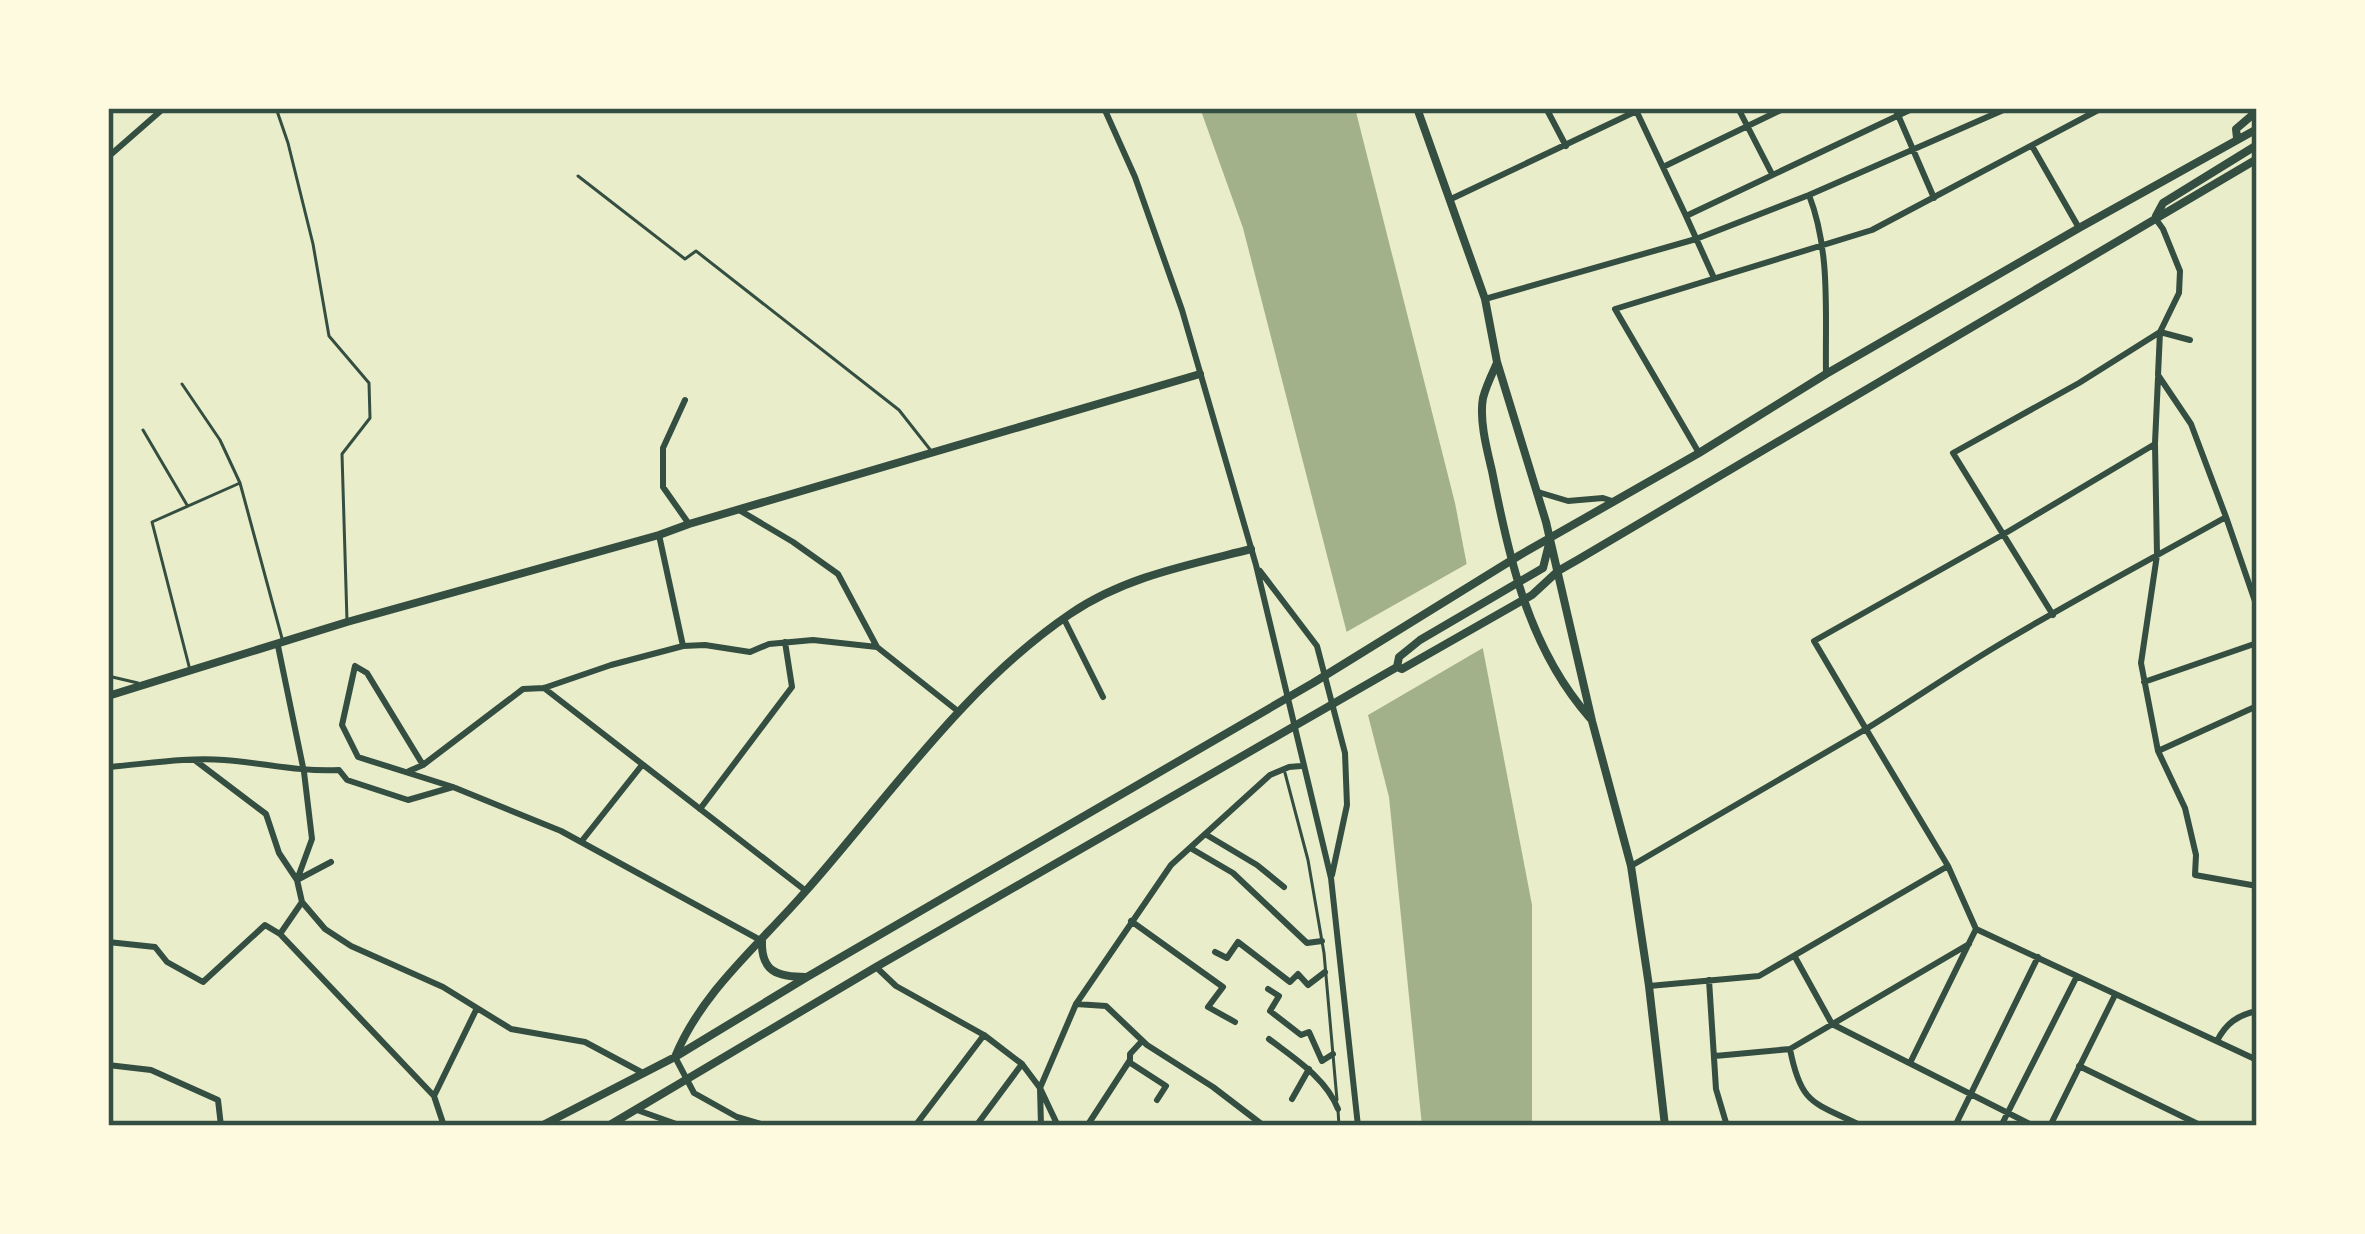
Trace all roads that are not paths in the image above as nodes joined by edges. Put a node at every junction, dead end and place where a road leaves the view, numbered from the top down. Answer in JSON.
{"nodes":[{"id":1,"x":164,"y":108,"type":"edge"},
{"id":2,"x":276,"y":108,"type":"edge"},
{"id":3,"x":1104,"y":108,"type":"edge"},
{"id":4,"x":1417,"y":108,"type":"edge"},
{"id":5,"x":1546,"y":108,"type":"edge"},
{"id":6,"x":1738,"y":108,"type":"edge"},
{"id":7,"x":1785,"y":108,"type":"edge"},
{"id":8,"x":1914,"y":108,"type":"edge"},
{"id":9,"x":2008,"y":108,"type":"edge"},
{"id":10,"x":2102,"y":108,"type":"edge"},
{"id":11,"x":1639,"y":109,"type":"edge"},
{"id":12,"x":2257,"y":111,"type":"edge"},
{"id":13,"x":1897,"y":112,"type":"edge"},
{"id":14,"x":1747,"y":127,"type":"junction"},
{"id":15,"x":2257,"y":129,"type":"edge"},
{"id":16,"x":2237,"y":138,"type":"junction"},
{"id":17,"x":2257,"y":145,"type":"edge"},
{"id":18,"x":1566,"y":146,"type":"junction"},
{"id":19,"x":2032,"y":146,"type":"junction"},
{"id":20,"x":1912,"y":149,"type":"junction"},
{"id":21,"x":108,"y":157,"type":"edge"},
{"id":22,"x":2257,"y":159,"type":"edge"},
{"id":23,"x":1663,"y":167,"type":"junction"},
{"id":24,"x":578,"y":176,"type":"dead end"},
{"id":25,"x":1772,"y":176,"type":"junction"},
{"id":26,"x":1809,"y":195,"type":"junction"},
{"id":27,"x":1934,"y":198,"type":"junction"},
{"id":28,"x":1451,"y":199,"type":"junction"},
{"id":29,"x":1686,"y":216,"type":"junction"},
{"id":30,"x":2155,"y":218,"type":"junction"},
{"id":31,"x":2079,"y":228,"type":"junction"},
{"id":32,"x":1696,"y":239,"type":"junction"},
{"id":33,"x":1824,"y":246,"type":"junction"},
{"id":34,"x":1714,"y":278,"type":"junction"},
{"id":35,"x":1485,"y":299,"type":"junction"},
{"id":36,"x":2160,"y":332,"type":"junction"},
{"id":37,"x":2190,"y":340,"type":"dead end"},
{"id":38,"x":1497,"y":362,"type":"junction"},
{"id":39,"x":1200,"y":374,"type":"junction"},
{"id":40,"x":1826,"y":374,"type":"junction"},
{"id":41,"x":2158,"y":375,"type":"junction"},
{"id":42,"x":182,"y":384,"type":"dead end"},
{"id":43,"x":685,"y":400,"type":"dead end"},
{"id":44,"x":143,"y":430,"type":"dead end"},
{"id":45,"x":2155,"y":444,"type":"junction"},
{"id":46,"x":1699,"y":453,"type":"junction"},
{"id":47,"x":933,"y":454,"type":"junction"},
{"id":48,"x":240,"y":483,"type":"junction"},
{"id":49,"x":1538,"y":492,"type":"junction"},
{"id":50,"x":1615,"y":502,"type":"junction"},
{"id":51,"x":188,"y":506,"type":"junction"},
{"id":52,"x":738,"y":510,"type":"junction"},
{"id":53,"x":2226,"y":517,"type":"junction"},
{"id":54,"x":689,"y":524,"type":"junction"},
{"id":55,"x":2004,"y":534,"type":"junction"},
{"id":56,"x":659,"y":536,"type":"junction"},
{"id":57,"x":1551,"y":538,"type":"junction"},
{"id":58,"x":1251,"y":549,"type":"junction"},
{"id":59,"x":2157,"y":555,"type":"junction"},
{"id":60,"x":1256,"y":565,"type":"junction"},
{"id":61,"x":1558,"y":572,"type":"junction"},
{"id":62,"x":2257,"y":607,"type":"edge"},
{"id":63,"x":2053,"y":615,"type":"junction"},
{"id":64,"x":1064,"y":619,"type":"junction"},
{"id":65,"x":347,"y":622,"type":"junction"},
{"id":66,"x":784,"y":642,"type":"junction"},
{"id":67,"x":2257,"y":643,"type":"edge"},
{"id":68,"x":281,"y":645,"type":"junction"},
{"id":69,"x":682,"y":646,"type":"junction"},
{"id":70,"x":878,"y":647,"type":"junction"},
{"id":71,"x":1397,"y":668,"type":"junction"},
{"id":72,"x":190,"y":672,"type":"junction"},
{"id":73,"x":108,"y":676,"type":"edge"},
{"id":74,"x":2144,"y":682,"type":"junction"},
{"id":75,"x":145,"y":685,"type":"junction"},
{"id":76,"x":544,"y":688,"type":"junction"},
{"id":77,"x":108,"y":696,"type":"edge"},
{"id":78,"x":1103,"y":697,"type":"dead end"},
{"id":79,"x":1287,"y":697,"type":"junction"},
{"id":80,"x":2257,"y":706,"type":"edge"},
{"id":81,"x":959,"y":712,"type":"junction"},
{"id":82,"x":1592,"y":722,"type":"junction"},
{"id":83,"x":1294,"y":726,"type":"junction"},
{"id":84,"x":1866,"y":729,"type":"junction"},
{"id":85,"x":2158,"y":751,"type":"junction"},
{"id":86,"x":193,"y":759,"type":"junction"},
{"id":87,"x":423,"y":765,"type":"junction"},
{"id":88,"x":643,"y":765,"type":"junction"},
{"id":89,"x":1303,"y":766,"type":"junction"},
{"id":90,"x":108,"y":767,"type":"edge"},
{"id":91,"x":1287,"y":768,"type":"junction"},
{"id":92,"x":304,"y":772,"type":"junction"},
{"id":93,"x":406,"y":772,"type":"junction"},
{"id":94,"x":1305,"y":777,"type":"junction"},
{"id":95,"x":1290,"y":784,"type":"junction"},
{"id":96,"x":453,"y":788,"type":"junction"},
{"id":97,"x":700,"y":809,"type":"junction"},
{"id":98,"x":1205,"y":834,"type":"junction"},
{"id":99,"x":581,"y":842,"type":"junction"},
{"id":100,"x":1190,"y":848,"type":"junction"},
{"id":101,"x":331,"y":862,"type":"dead end"},
{"id":102,"x":1631,"y":866,"type":"junction"},
{"id":103,"x":1948,"y":866,"type":"junction"},
{"id":104,"x":1331,"y":878,"type":"junction"},
{"id":105,"x":297,"y":880,"type":"junction"},
{"id":106,"x":1284,"y":886,"type":"dead end"},
{"id":107,"x":2257,"y":886,"type":"edge"},
{"id":108,"x":806,"y":891,"type":"junction"},
{"id":109,"x":302,"y":902,"type":"junction"},
{"id":110,"x":1131,"y":921,"type":"junction"},
{"id":111,"x":1976,"y":929,"type":"junction"},
{"id":112,"x":280,"y":934,"type":"junction"},
{"id":113,"x":762,"y":941,"type":"junction"},
{"id":114,"x":1322,"y":941,"type":"junction"},
{"id":115,"x":108,"y":942,"type":"edge"},
{"id":116,"x":1969,"y":944,"type":"junction"},
{"id":117,"x":1215,"y":952,"type":"dead end"},
{"id":118,"x":1795,"y":956,"type":"junction"},
{"id":119,"x":2038,"y":957,"type":"junction"},
{"id":120,"x":876,"y":967,"type":"junction"},
{"id":121,"x":1325,"y":972,"type":"junction"},
{"id":122,"x":807,"y":976,"type":"junction"},
{"id":123,"x":2077,"y":976,"type":"junction"},
{"id":124,"x":1709,"y":980,"type":"junction"},
{"id":125,"x":1649,"y":986,"type":"junction"},
{"id":126,"x":1268,"y":989,"type":"dead end"},
{"id":127,"x":2115,"y":994,"type":"junction"},
{"id":128,"x":1076,"y":1004,"type":"junction"},
{"id":129,"x":477,"y":1008,"type":"junction"},
{"id":130,"x":2257,"y":1011,"type":"edge"},
{"id":131,"x":1235,"y":1022,"type":"dead end"},
{"id":132,"x":1832,"y":1024,"type":"junction"},
{"id":133,"x":984,"y":1035,"type":"junction"},
{"id":134,"x":1269,"y":1039,"type":"dead end"},
{"id":135,"x":1142,"y":1040,"type":"junction"},
{"id":136,"x":2217,"y":1041,"type":"junction"},
{"id":137,"x":1790,"y":1049,"type":"junction"},
{"id":138,"x":1333,"y":1054,"type":"junction"},
{"id":139,"x":1715,"y":1056,"type":"junction"},
{"id":140,"x":675,"y":1058,"type":"junction"},
{"id":141,"x":2257,"y":1060,"type":"edge"},
{"id":142,"x":1129,"y":1062,"type":"junction"},
{"id":143,"x":1022,"y":1064,"type":"junction"},
{"id":144,"x":1910,"y":1064,"type":"junction"},
{"id":145,"x":108,"y":1065,"type":"edge"},
{"id":146,"x":2079,"y":1066,"type":"junction"},
{"id":147,"x":1309,"y":1069,"type":"junction"},
{"id":148,"x":643,"y":1073,"type":"junction"},
{"id":149,"x":685,"y":1079,"type":"junction"},
{"id":150,"x":1040,"y":1088,"type":"junction"},
{"id":151,"x":1970,"y":1094,"type":"junction"},
{"id":152,"x":434,"y":1096,"type":"junction"},
{"id":153,"x":1292,"y":1099,"type":"dead end"},
{"id":154,"x":1156,"y":1100,"type":"dead end"},
{"id":155,"x":1338,"y":1109,"type":"junction"},
{"id":156,"x":637,"y":1110,"type":"junction"},
{"id":157,"x":2007,"y":1113,"type":"junction"},
{"id":158,"x":976,"y":1125,"type":"edge"},
{"id":159,"x":220,"y":1126,"type":"edge"},
{"id":160,"x":444,"y":1126,"type":"edge"},
{"id":161,"x":541,"y":1126,"type":"edge"},
{"id":162,"x":608,"y":1126,"type":"edge"},
{"id":163,"x":682,"y":1126,"type":"edge"},
{"id":164,"x":768,"y":1126,"type":"edge"},
{"id":165,"x":915,"y":1126,"type":"edge"},
{"id":166,"x":1040,"y":1126,"type":"edge"},
{"id":167,"x":1058,"y":1126,"type":"edge"},
{"id":168,"x":1087,"y":1126,"type":"edge"},
{"id":169,"x":1264,"y":1126,"type":"edge"},
{"id":170,"x":1339,"y":1126,"type":"edge"},
{"id":171,"x":1358,"y":1126,"type":"edge"},
{"id":172,"x":1665,"y":1126,"type":"edge"},
{"id":173,"x":1727,"y":1126,"type":"edge"},
{"id":174,"x":1862,"y":1126,"type":"edge"},
{"id":175,"x":1954,"y":1126,"type":"edge"},
{"id":176,"x":2001,"y":1126,"type":"edge"},
{"id":177,"x":2034,"y":1126,"type":"edge"},
{"id":178,"x":2050,"y":1126,"type":"edge"},
{"id":179,"x":2202,"y":1126,"type":"edge"}],
"edges":[{"from":1,"to":21,"type":"street"},
{"from":2,"to":65,"type":"lane"},
{"from":3,"to":39,"type":"street"},
{"from":4,"to":28,"type":"street"},
{"from":5,"to":18,"type":"street"},
{"from":6,"to":14,"type":"street"},
{"from":7,"to":14,"type":"street"},
{"from":8,"to":13,"type":"street"},
{"from":9,"to":20,"type":"street"},
{"from":10,"to":19,"type":"street"},
{"from":11,"to":18,"type":"street"},
{"from":11,"to":23,"type":"street"},
{"from":12,"to":16,"type":"street"},
{"from":13,"to":20,"type":"street"},
{"from":13,"to":25,"type":"street"},
{"from":14,"to":23,"type":"street"},
{"from":14,"to":25,"type":"street"},
{"from":15,"to":16,"type":"street"},
{"from":16,"to":31,"type":"street"},
{"from":17,"to":30,"type":"street"},
{"from":18,"to":28,"type":"street"},
{"from":19,"to":27,"type":"street"},
{"from":19,"to":31,"type":"street"},
{"from":20,"to":26,"type":"street"},
{"from":20,"to":27,"type":"street"},
{"from":22,"to":30,"type":"street"},
{"from":23,"to":29,"type":"street"},
{"from":24,"to":47,"type":"lane"},
{"from":25,"to":29,"type":"street"},
{"from":26,"to":32,"type":"street"},
{"from":26,"to":33,"type":"street"},
{"from":27,"to":33,"type":"street"},
{"from":28,"to":35,"type":"street"},
{"from":29,"to":32,"type":"street"},
{"from":30,"to":36,"type":"street"},
{"from":30,"to":61,"type":"street"},
{"from":31,"to":40,"type":"street"},
{"from":32,"to":34,"type":"street"},
{"from":32,"to":35,"type":"street"},
{"from":33,"to":34,"type":"street"},
{"from":33,"to":40,"type":"street"},
{"from":34,"to":46,"type":"street"},
{"from":35,"to":38,"type":"street"},
{"from":36,"to":37,"type":"street"},
{"from":36,"to":41,"type":"street"},
{"from":36,"to":55,"type":"street"},
{"from":38,"to":49,"type":"street"},
{"from":38,"to":82,"type":"street"},
{"from":39,"to":47,"type":"street"},
{"from":39,"to":58,"type":"street"},
{"from":40,"to":46,"type":"street"},
{"from":41,"to":45,"type":"street"},
{"from":41,"to":53,"type":"street"},
{"from":42,"to":48,"type":"lane"},
{"from":43,"to":54,"type":"street"},
{"from":44,"to":51,"type":"lane"},
{"from":45,"to":55,"type":"street"},
{"from":45,"to":59,"type":"street"},
{"from":46,"to":50,"type":"street"},
{"from":47,"to":52,"type":"street"},
{"from":48,"to":51,"type":"lane"},
{"from":48,"to":68,"type":"lane"},
{"from":49,"to":50,"type":"street"},
{"from":49,"to":57,"type":"street"},
{"from":50,"to":57,"type":"street"},
{"from":51,"to":72,"type":"lane"},
{"from":52,"to":54,"type":"street"},
{"from":52,"to":70,"type":"street"},
{"from":53,"to":59,"type":"street"},
{"from":53,"to":62,"type":"street"},
{"from":54,"to":56,"type":"street"},
{"from":55,"to":63,"type":"street"},
{"from":55,"to":84,"type":"street"},
{"from":56,"to":65,"type":"street"},
{"from":56,"to":69,"type":"street"},
{"from":57,"to":61,"type":"street"},
{"from":57,"to":71,"type":"street"},
{"from":57,"to":79,"type":"street"},
{"from":58,"to":60,"type":"street"},
{"from":58,"to":64,"type":"street"},
{"from":59,"to":63,"type":"street"},
{"from":59,"to":74,"type":"street"},
{"from":60,"to":79,"type":"street"},
{"from":60,"to":104,"type":"street"},
{"from":61,"to":71,"type":"street"},
{"from":61,"to":82,"type":"street"},
{"from":63,"to":84,"type":"street"},
{"from":64,"to":78,"type":"street"},
{"from":64,"to":81,"type":"street"},
{"from":65,"to":68,"type":"street"},
{"from":66,"to":69,"type":"street"},
{"from":66,"to":70,"type":"street"},
{"from":66,"to":97,"type":"street"},
{"from":67,"to":74,"type":"street"},
{"from":68,"to":72,"type":"street"},
{"from":68,"to":92,"type":"street"},
{"from":69,"to":76,"type":"street"},
{"from":70,"to":81,"type":"street"},
{"from":71,"to":83,"type":"street"},
{"from":72,"to":75,"type":"street"},
{"from":73,"to":75,"type":"lane"},
{"from":74,"to":85,"type":"street"},
{"from":75,"to":77,"type":"street"},
{"from":76,"to":87,"type":"street"},
{"from":76,"to":88,"type":"street"},
{"from":79,"to":83,"type":"street"},
{"from":79,"to":122,"type":"street"},
{"from":80,"to":85,"type":"street"},
{"from":81,"to":108,"type":"street"},
{"from":82,"to":102,"type":"street"},
{"from":83,"to":89,"type":"street"},
{"from":83,"to":120,"type":"street"},
{"from":84,"to":102,"type":"street"},
{"from":84,"to":103,"type":"street"},
{"from":85,"to":107,"type":"street"},
{"from":86,"to":90,"type":"street"},
{"from":86,"to":92,"type":"street"},
{"from":86,"to":105,"type":"street"},
{"from":87,"to":93,"type":"street"},
{"from":87,"to":93,"type":"street"},
{"from":88,"to":97,"type":"street"},
{"from":88,"to":99,"type":"street"},
{"from":89,"to":91,"type":"street"},
{"from":89,"to":94,"type":"street"},
{"from":91,"to":95,"type":"lane"},
{"from":91,"to":98,"type":"street"},
{"from":92,"to":96,"type":"street"},
{"from":92,"to":105,"type":"street"},
{"from":93,"to":96,"type":"street"},
{"from":94,"to":95,"type":"lane"},
{"from":94,"to":104,"type":"street"},
{"from":95,"to":114,"type":"lane"},
{"from":96,"to":99,"type":"street"},
{"from":97,"to":108,"type":"street"},
{"from":98,"to":100,"type":"street"},
{"from":98,"to":106,"type":"street"},
{"from":99,"to":113,"type":"street"},
{"from":100,"to":110,"type":"street"},
{"from":100,"to":114,"type":"street"},
{"from":101,"to":105,"type":"street"},
{"from":102,"to":125,"type":"street"},
{"from":103,"to":111,"type":"street"},
{"from":103,"to":118,"type":"street"},
{"from":104,"to":171,"type":"street"},
{"from":105,"to":109,"type":"street"},
{"from":108,"to":113,"type":"street"},
{"from":109,"to":112,"type":"street"},
{"from":109,"to":129,"type":"street"},
{"from":110,"to":128,"type":"street"},
{"from":110,"to":131,"type":"street"},
{"from":111,"to":116,"type":"street"},
{"from":111,"to":119,"type":"street"},
{"from":112,"to":115,"type":"street"},
{"from":112,"to":152,"type":"street"},
{"from":113,"to":122,"type":"street"},
{"from":113,"to":140,"type":"street"},
{"from":114,"to":121,"type":"lane"},
{"from":116,"to":132,"type":"street"},
{"from":116,"to":144,"type":"street"},
{"from":117,"to":121,"type":"street"},
{"from":118,"to":124,"type":"street"},
{"from":118,"to":132,"type":"street"},
{"from":119,"to":123,"type":"street"},
{"from":119,"to":151,"type":"street"},
{"from":120,"to":133,"type":"street"},
{"from":120,"to":149,"type":"street"},
{"from":121,"to":138,"type":"lane"},
{"from":122,"to":140,"type":"street"},
{"from":123,"to":127,"type":"street"},
{"from":123,"to":157,"type":"street"},
{"from":124,"to":125,"type":"street"},
{"from":124,"to":139,"type":"street"},
{"from":125,"to":172,"type":"street"},
{"from":126,"to":138,"type":"street"},
{"from":127,"to":136,"type":"street"},
{"from":127,"to":146,"type":"street"},
{"from":128,"to":135,"type":"street"},
{"from":128,"to":150,"type":"street"},
{"from":129,"to":148,"type":"street"},
{"from":129,"to":152,"type":"street"},
{"from":130,"to":136,"type":"street"},
{"from":132,"to":137,"type":"street"},
{"from":132,"to":144,"type":"street"},
{"from":133,"to":143,"type":"street"},
{"from":133,"to":165,"type":"street"},
{"from":134,"to":147,"type":"street"},
{"from":135,"to":142,"type":"street"},
{"from":135,"to":169,"type":"street"},
{"from":136,"to":141,"type":"street"},
{"from":137,"to":139,"type":"street"},
{"from":137,"to":174,"type":"street"},
{"from":138,"to":155,"type":"lane"},
{"from":139,"to":173,"type":"street"},
{"from":140,"to":148,"type":"street"},
{"from":140,"to":149,"type":"street"},
{"from":142,"to":154,"type":"street"},
{"from":142,"to":168,"type":"street"},
{"from":143,"to":150,"type":"street"},
{"from":143,"to":158,"type":"street"},
{"from":144,"to":151,"type":"street"},
{"from":145,"to":159,"type":"street"},
{"from":146,"to":178,"type":"street"},
{"from":146,"to":179,"type":"street"},
{"from":147,"to":153,"type":"street"},
{"from":147,"to":155,"type":"street"},
{"from":148,"to":161,"type":"street"},
{"from":149,"to":156,"type":"street"},
{"from":149,"to":164,"type":"street"},
{"from":150,"to":166,"type":"street"},
{"from":150,"to":167,"type":"street"},
{"from":151,"to":157,"type":"street"},
{"from":151,"to":175,"type":"street"},
{"from":152,"to":160,"type":"street"},
{"from":155,"to":170,"type":"lane"},
{"from":156,"to":162,"type":"street"},
{"from":156,"to":163,"type":"street"},
{"from":157,"to":176,"type":"street"},
{"from":157,"to":177,"type":"street"}]}
